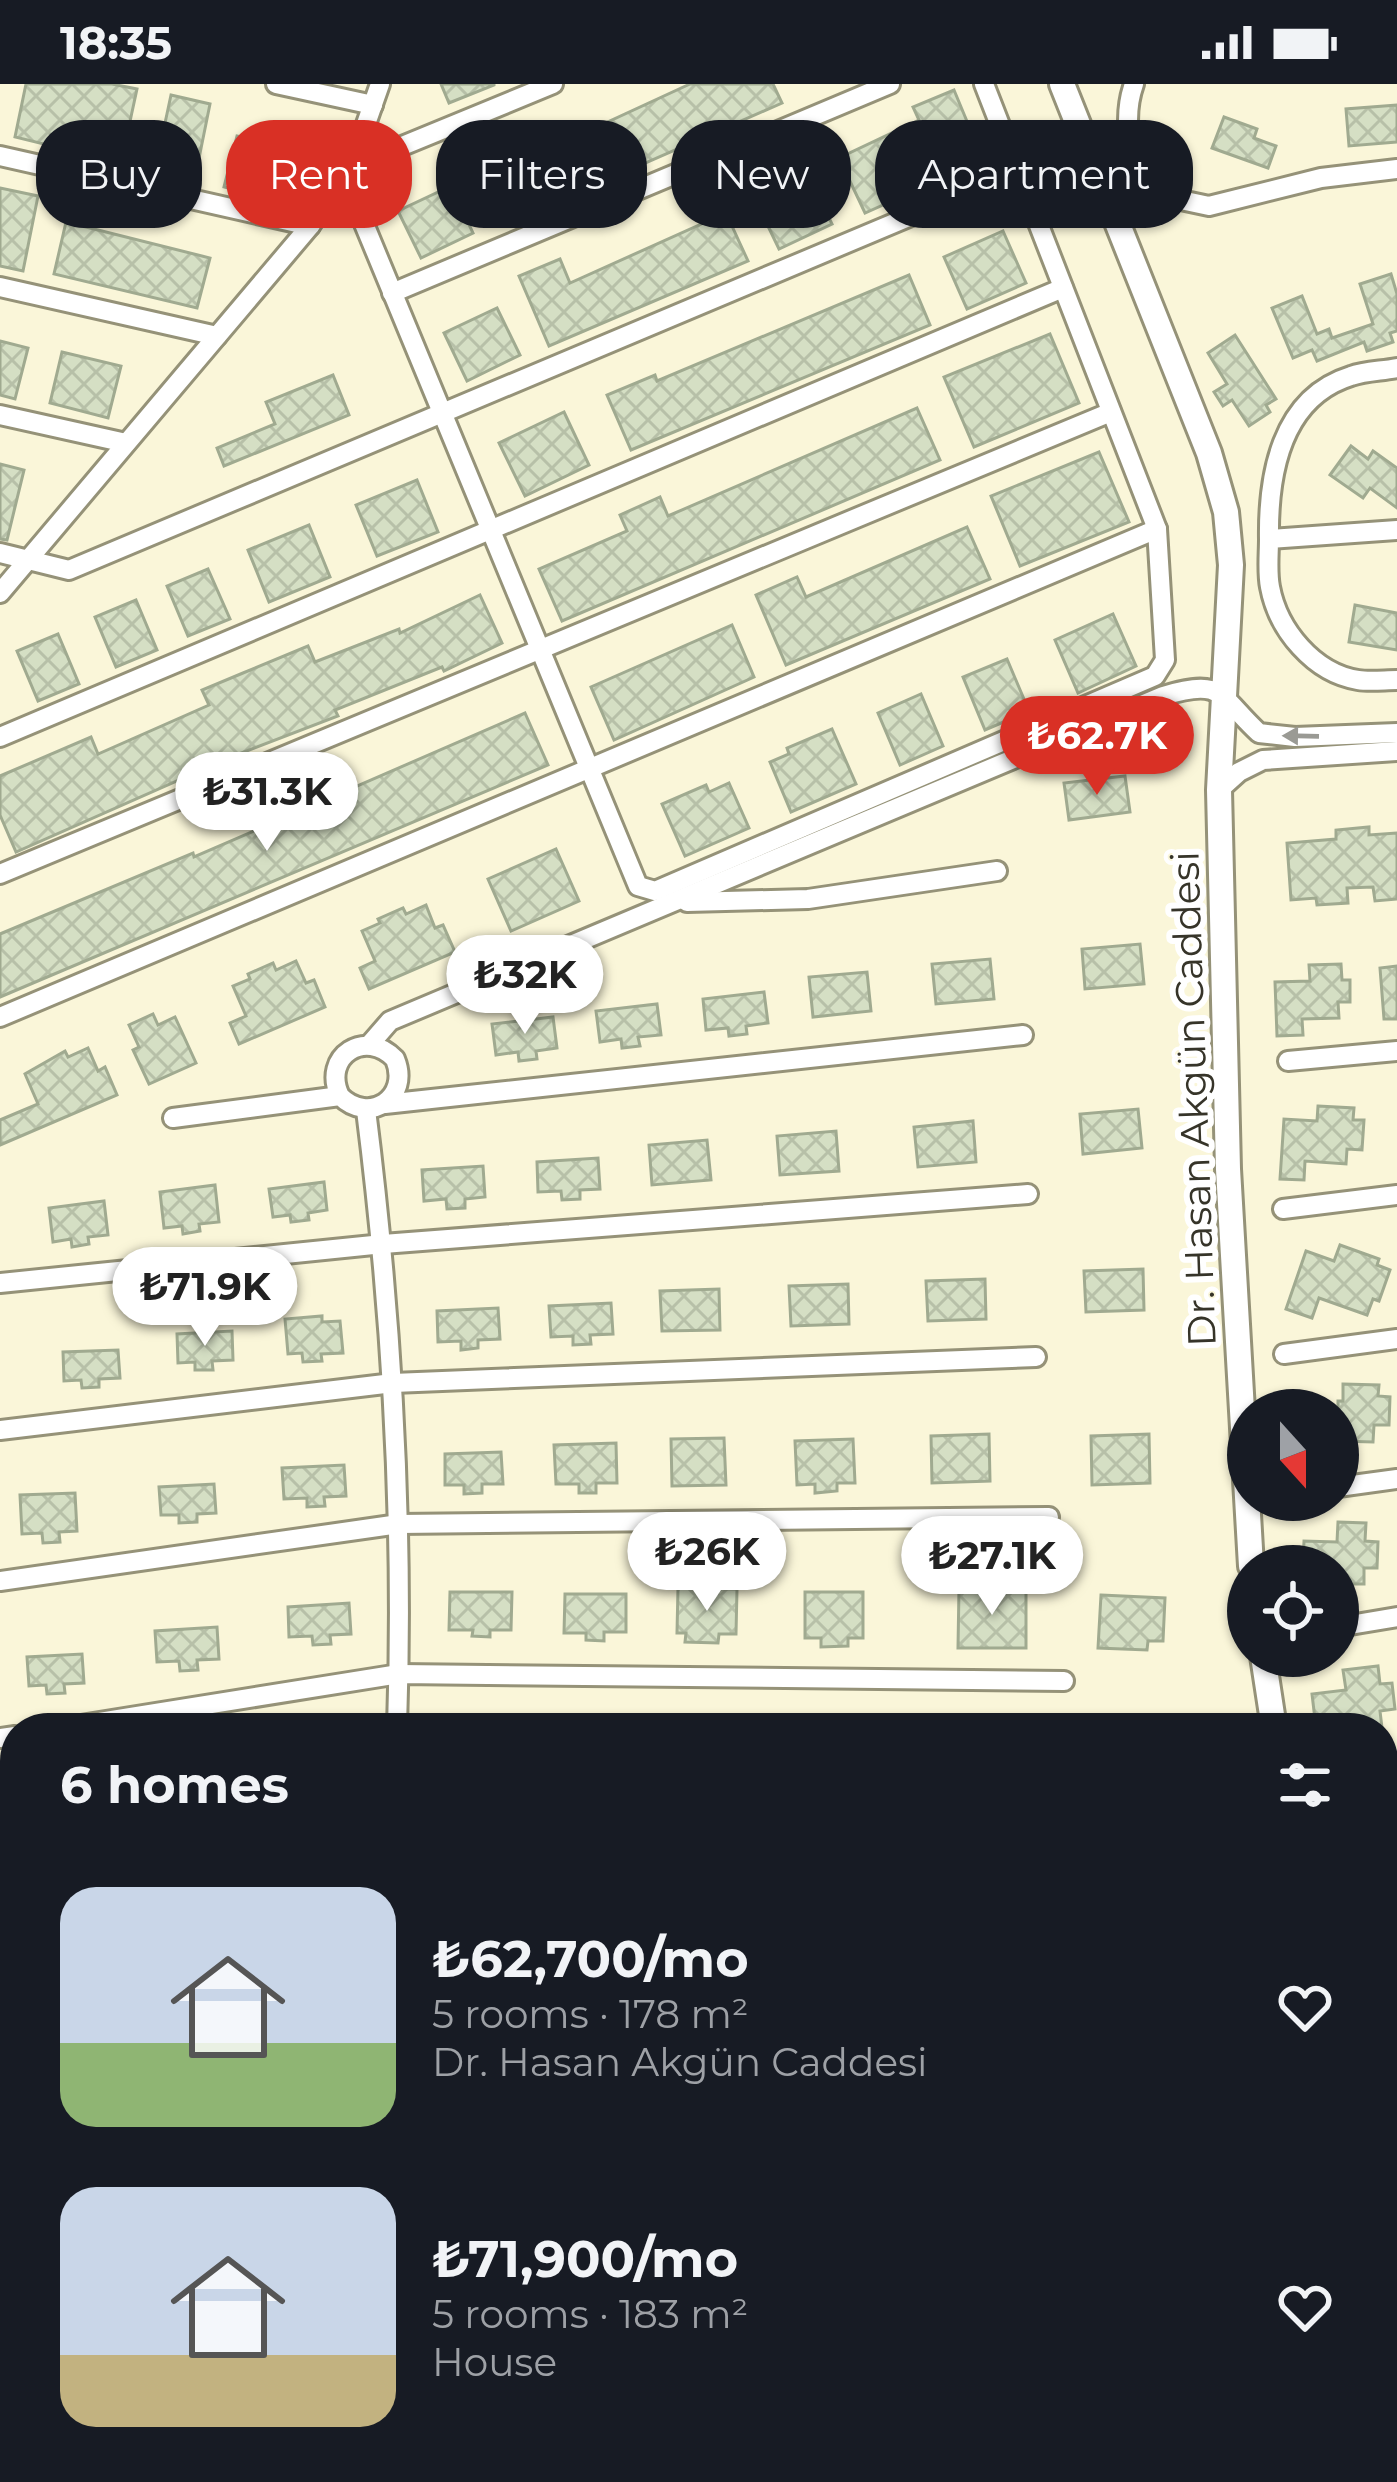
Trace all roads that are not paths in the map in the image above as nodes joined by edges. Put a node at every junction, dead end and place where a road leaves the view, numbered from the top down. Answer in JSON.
{"nodes":[{"id":1,"x":276,"y":84,"type":"edge"},
{"id":2,"x":380,"y":84,"type":"edge"},
{"id":3,"x":553,"y":84,"type":"edge"},
{"id":4,"x":890,"y":84,"type":"edge"},
{"id":5,"x":984,"y":84,"type":"edge"},
{"id":6,"x":1062,"y":84,"type":"edge"},
{"id":7,"x":1134,"y":84,"type":"edge"},
{"id":8,"x":373,"y":105,"type":"junction"},
{"id":9,"x":368,"y":120,"type":"edge"},
{"id":10,"x":998,"y":120,"type":"edge"},
{"id":11,"x":412,"y":142,"type":"edge"},
{"id":12,"x":0,"y":156,"type":"edge"},
{"id":13,"x":1397,"y":169,"type":"edge"},
{"id":14,"x":226,"y":207,"type":"edge"},
{"id":15,"x":308,"y":228,"type":"edge"},
{"id":16,"x":366,"y":228,"type":"edge"},
{"id":17,"x":884,"y":228,"type":"edge"},
{"id":18,"x":1040,"y":228,"type":"edge"},
{"id":19,"x":0,"y":287,"type":"edge"},
{"id":20,"x":1063,"y":288,"type":"junction"},
{"id":21,"x":392,"y":293,"type":"junction"},
{"id":22,"x":217,"y":337,"type":"junction"},
{"id":23,"x":1397,"y":368,"type":"edge"},
{"id":24,"x":442,"y":412,"type":"junction"},
{"id":25,"x":1111,"y":412,"type":"junction"},
{"id":26,"x":0,"y":415,"type":"edge"},
{"id":27,"x":126,"y":443,"type":"junction"},
{"id":28,"x":1157,"y":529,"type":"junction"},
{"id":29,"x":490,"y":530,"type":"junction"},
{"id":30,"x":1397,"y":530,"type":"edge"},
{"id":31,"x":1268,"y":539,"type":"junction"},
{"id":32,"x":0,"y":554,"type":"edge"},
{"id":33,"x":27,"y":560,"type":"junction"},
{"id":34,"x":0,"y":593,"type":"edge"},
{"id":35,"x":539,"y":648,"type":"junction"},
{"id":36,"x":1397,"y":680,"type":"edge"},
{"id":37,"x":1224,"y":694,"type":"junction"},
{"id":38,"x":1397,"y":734,"type":"edge"},
{"id":39,"x":0,"y":737,"type":"edge"},
{"id":40,"x":1397,"y":751,"type":"edge"},
{"id":41,"x":589,"y":769,"type":"junction"},
{"id":42,"x":1219,"y":790,"type":"junction"},
{"id":43,"x":997,"y":871,"type":"dead end"},
{"id":44,"x":0,"y":874,"type":"edge"},
{"id":45,"x":676,"y":902,"type":"junction"},
{"id":46,"x":0,"y":1017,"type":"edge"},
{"id":47,"x":1023,"y":1035,"type":"dead end"},
{"id":48,"x":370,"y":1044,"type":"junction"},
{"id":49,"x":1397,"y":1052,"type":"edge"},
{"id":50,"x":1288,"y":1061,"type":"dead end"},
{"id":51,"x":340,"y":1096,"type":"junction"},
{"id":52,"x":376,"y":1107,"type":"junction"},
{"id":53,"x":173,"y":1118,"type":"dead end"},
{"id":54,"x":1028,"y":1194,"type":"dead end"},
{"id":55,"x":1397,"y":1195,"type":"edge"},
{"id":56,"x":1283,"y":1209,"type":"dead end"},
{"id":57,"x":383,"y":1244,"type":"junction"},
{"id":58,"x":0,"y":1283,"type":"edge"},
{"id":59,"x":1397,"y":1339,"type":"edge"},
{"id":60,"x":1284,"y":1354,"type":"dead end"},
{"id":61,"x":1036,"y":1357,"type":"dead end"},
{"id":62,"x":393,"y":1382,"type":"junction"},
{"id":63,"x":0,"y":1430,"type":"edge"},
{"id":64,"x":1397,"y":1478,"type":"edge"},
{"id":65,"x":1359,"y":1484,"type":"edge"},
{"id":66,"x":1049,"y":1517,"type":"dead end"},
{"id":67,"x":399,"y":1523,"type":"junction"},
{"id":68,"x":1250,"y":1545,"type":"edge"},
{"id":69,"x":0,"y":1581,"type":"edge"},
{"id":70,"x":1397,"y":1617,"type":"edge"},
{"id":71,"x":1359,"y":1624,"type":"edge"},
{"id":72,"x":399,"y":1674,"type":"junction"},
{"id":73,"x":1266,"y":1677,"type":"edge"},
{"id":74,"x":1064,"y":1681,"type":"dead end"},
{"id":75,"x":156,"y":1713,"type":"edge"},
{"id":76,"x":398,"y":1713,"type":"edge"},
{"id":77,"x":1272,"y":1713,"type":"edge"}],
"edges":[{"from":1,"to":8,"type":"street"},
{"from":2,"to":8,"type":"street"},
{"from":3,"to":11,"type":"street"},
{"from":4,"to":21,"type":"street"},
{"from":5,"to":10,"type":"street"},
{"from":6,"to":37,"type":"street","name":"Dr. Hasan Akgün Caddesi"},
{"from":7,"to":13,"type":"street"},
{"from":8,"to":9,"type":"street"},
{"from":12,"to":14,"type":"street"},
{"from":15,"to":22,"type":"street"},
{"from":16,"to":21,"type":"street"},
{"from":17,"to":24,"type":"street"},
{"from":18,"to":20,"type":"street"},
{"from":19,"to":22,"type":"street"},
{"from":20,"to":25,"type":"street"},
{"from":20,"to":29,"type":"street"},
{"from":21,"to":24,"type":"street"},
{"from":22,"to":27,"type":"street"},
{"from":23,"to":31,"type":"street"},
{"from":24,"to":29,"type":"street"},
{"from":24,"to":33,"type":"street"},
{"from":25,"to":28,"type":"street"},
{"from":25,"to":35,"type":"street"},
{"from":26,"to":27,"type":"street"},
{"from":27,"to":33,"type":"street"},
{"from":28,"to":41,"type":"street"},
{"from":28,"to":41,"type":"street"},
{"from":29,"to":35,"type":"street"},
{"from":29,"to":39,"type":"street"},
{"from":30,"to":31,"type":"street"},
{"from":31,"to":36,"type":"street"},
{"from":32,"to":33,"type":"street"},
{"from":33,"to":34,"type":"street"},
{"from":35,"to":41,"type":"street"},
{"from":35,"to":44,"type":"street"},
{"from":38,"to":37,"type":"street","one_way":true},
{"from":37,"to":42,"type":"street","name":"Dr. Hasan Akgün Caddesi"},
{"from":37,"to":45,"type":"street"},
{"from":40,"to":42,"type":"street"},
{"from":41,"to":46,"type":"street"},
{"from":42,"to":68,"type":"street","name":"Dr. Hasan Akgün Caddesi"},
{"from":43,"to":45,"type":"street"},
{"from":45,"to":48,"type":"street"},
{"from":47,"to":52,"type":"street"},
{"from":48,"to":51,"type":"street"},
{"from":48,"to":52,"type":"street"},
{"from":49,"to":50,"type":"street"},
{"from":51,"to":52,"type":"street"},
{"from":51,"to":53,"type":"street"},
{"from":52,"to":57,"type":"street"},
{"from":54,"to":57,"type":"street"},
{"from":55,"to":56,"type":"street"},
{"from":57,"to":58,"type":"street"},
{"from":57,"to":62,"type":"street"},
{"from":59,"to":60,"type":"street"},
{"from":61,"to":62,"type":"street"},
{"from":62,"to":63,"type":"street"},
{"from":62,"to":67,"type":"street"},
{"from":64,"to":65,"type":"street"},
{"from":66,"to":67,"type":"street"},
{"from":67,"to":69,"type":"street"},
{"from":67,"to":72,"type":"street"},
{"from":70,"to":71,"type":"street"},
{"from":72,"to":74,"type":"street"},
{"from":72,"to":75,"type":"street"},
{"from":72,"to":76,"type":"street"},
{"from":73,"to":77,"type":"street"}]}
